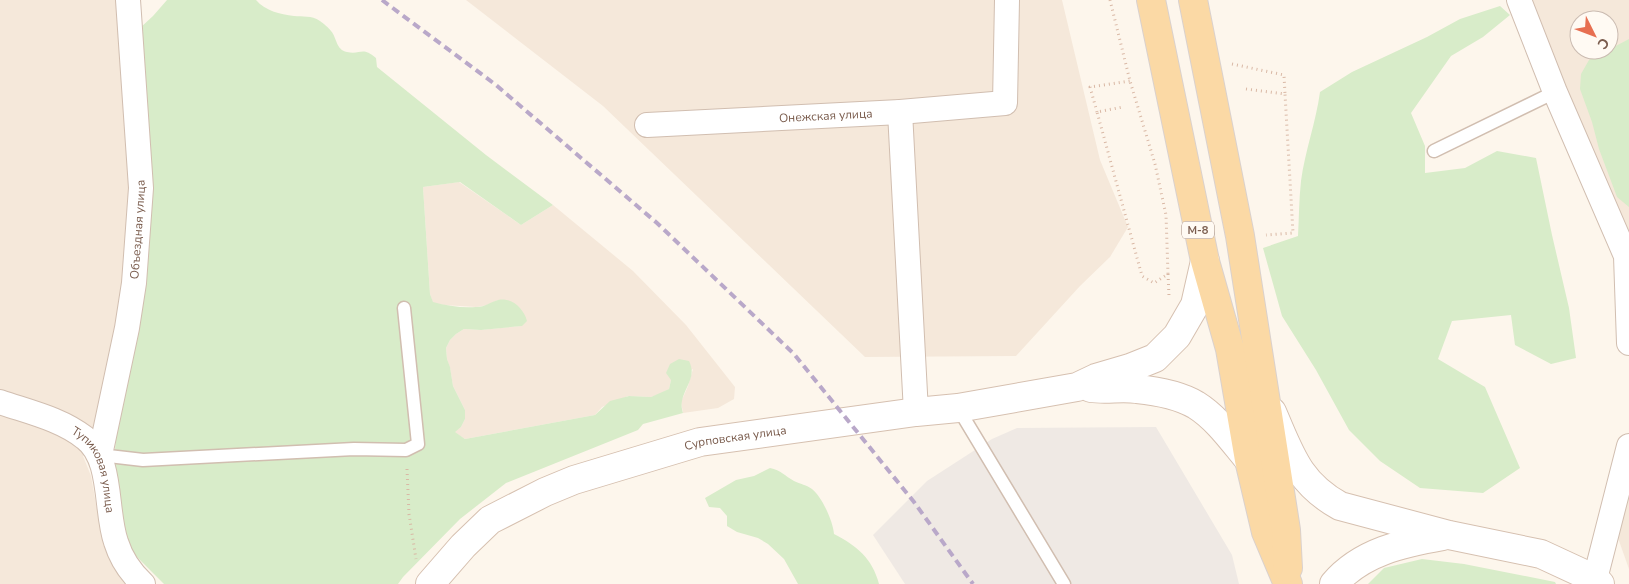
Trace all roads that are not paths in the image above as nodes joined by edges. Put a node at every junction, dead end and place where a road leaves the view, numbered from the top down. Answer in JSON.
{"nodes":[{"id":1,"x":128,"y":0,"type":"edge"},
{"id":2,"x":1007,"y":0,"type":"edge"},
{"id":3,"x":1151,"y":0,"type":"edge"},
{"id":4,"x":1193,"y":0,"type":"edge"},
{"id":5,"x":1519,"y":0,"type":"edge"},
{"id":6,"x":1555,"y":92,"type":"junction"},
{"id":7,"x":900,"y":112,"type":"junction"},
{"id":8,"x":647,"y":125,"type":"dead end"},
{"id":9,"x":1434,"y":151,"type":"dead end"},
{"id":10,"x":1205,"y":261,"type":"junction"},
{"id":11,"x":404,"y":308,"type":"dead end"},
{"id":12,"x":1629,"y":343,"type":"edge"},
{"id":13,"x":1077,"y":387,"type":"junction"},
{"id":14,"x":1266,"y":397,"type":"junction"},
{"id":15,"x":0,"y":402,"type":"edge"},
{"id":16,"x":958,"y":408,"type":"junction"},
{"id":17,"x":916,"y":412,"type":"junction"},
{"id":18,"x":1629,"y":446,"type":"edge"},
{"id":19,"x":100,"y":455,"type":"junction"},
{"id":20,"x":1250,"y":460,"type":"junction"},
{"id":21,"x":1449,"y":535,"type":"junction"},
{"id":22,"x":424,"y":573,"type":"edge"},
{"id":23,"x":1597,"y":581,"type":"edge"},
{"id":24,"x":143,"y":584,"type":"edge"},
{"id":25,"x":1064,"y":584,"type":"edge"},
{"id":26,"x":1289,"y":584,"type":"edge"},
{"id":27,"x":1334,"y":584,"type":"edge"}],
"edges":[{"from":1,"to":19,"type":"street","name":"Объездная улица"},
{"from":2,"to":7,"type":"street","name":"Онежская улица"},
{"from":3,"to":10,"type":"main road","number":"М-8"},
{"from":4,"to":14,"type":"main road","number":"М-8"},
{"from":5,"to":6,"type":"street"},
{"from":6,"to":9,"type":"lane"},
{"from":6,"to":12,"type":"street"},
{"from":7,"to":8,"type":"street","name":"Онежская улица"},
{"from":7,"to":17,"type":"street"},
{"from":10,"to":13,"type":"main road"},
{"from":10,"to":20,"type":"main road","number":"М-8"},
{"from":11,"to":19,"type":"lane"},
{"from":13,"to":16,"type":"main road","name":"Сурповская улица"},
{"from":13,"to":20,"type":"main road"},
{"from":14,"to":21,"type":"main road"},
{"from":14,"to":26,"type":"main road","number":"М-8"},
{"from":15,"to":19,"type":"street","name":"Тупиковая улица"},
{"from":16,"to":17,"type":"main road","name":"Сурповская улица"},
{"from":16,"to":25,"type":"lane"},
{"from":17,"to":22,"type":"main road","name":"Сурповская улица"},
{"from":18,"to":23,"type":"street"},
{"from":19,"to":24,"type":"street","name":"Тупиковая улица"},
{"from":20,"to":26,"type":"main road","number":"М-8"},
{"from":21,"to":23,"type":"main road"},
{"from":21,"to":27,"type":"main road"}]}
